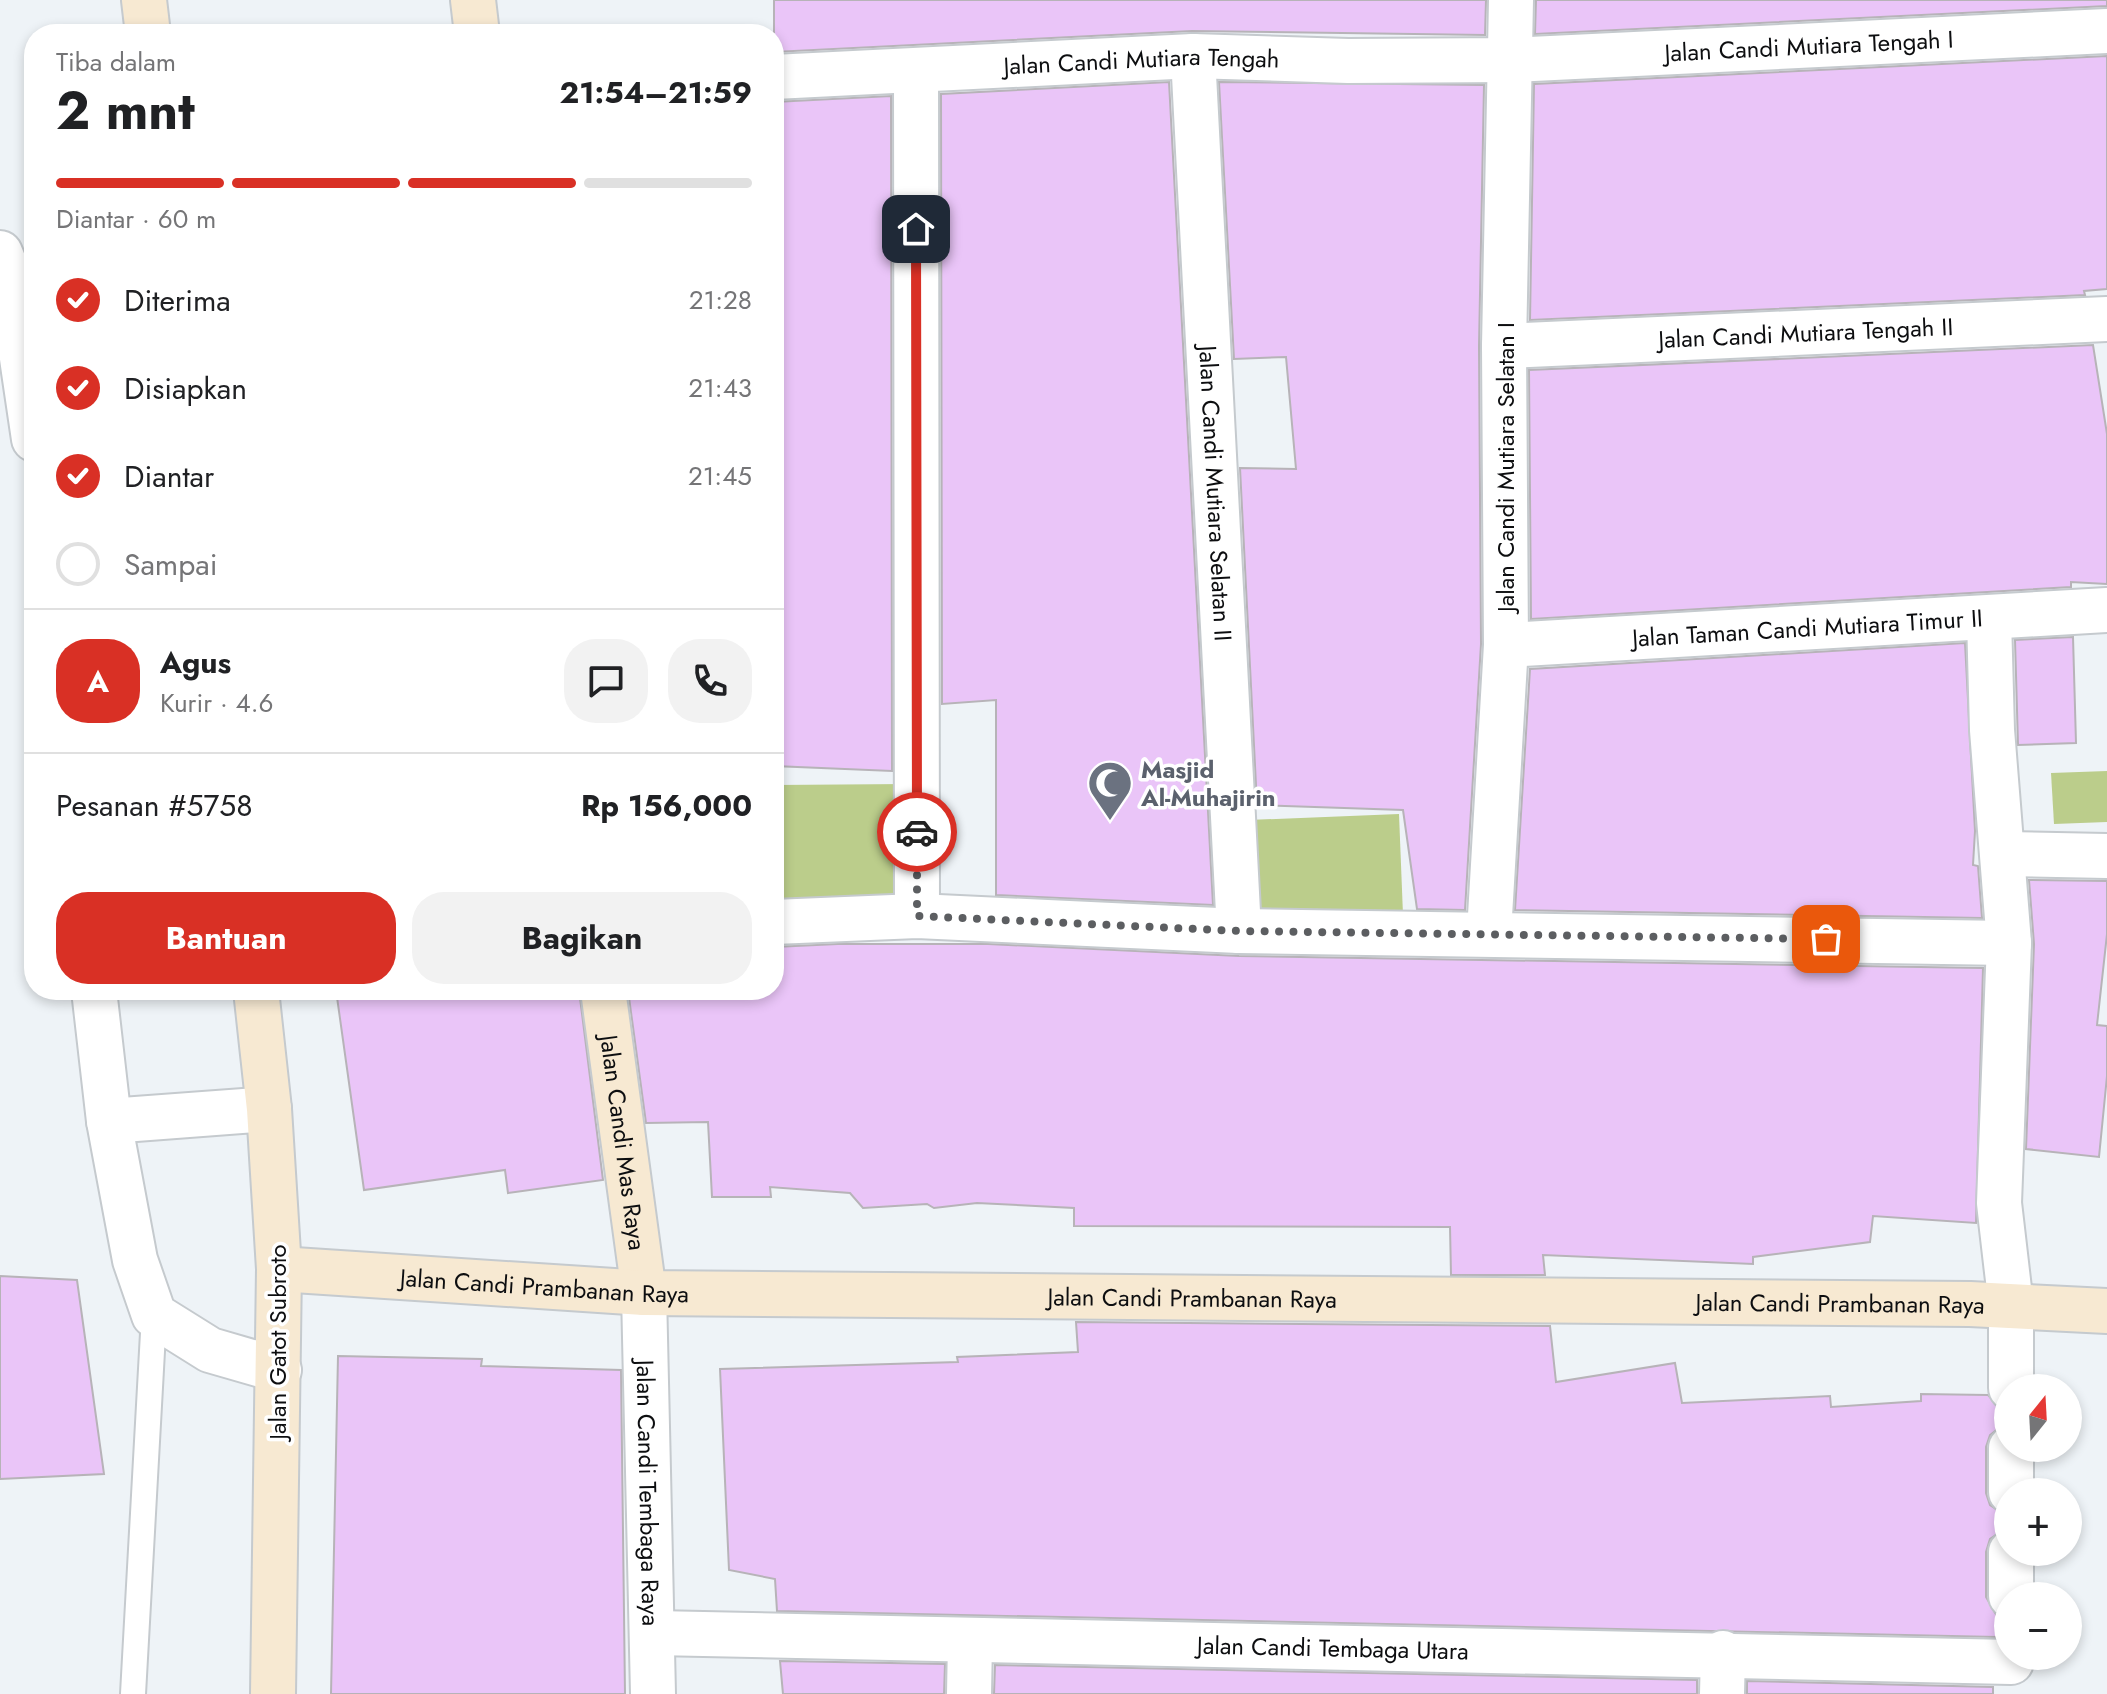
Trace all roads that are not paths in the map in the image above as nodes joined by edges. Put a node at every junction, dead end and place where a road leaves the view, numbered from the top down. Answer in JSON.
{"nodes":[{"id":1,"x":144,"y":0,"type":"edge"},
{"id":2,"x":473,"y":0,"type":"edge"},
{"id":3,"x":1511,"y":0,"type":"edge"},
{"id":4,"x":147,"y":24,"type":"edge"},
{"id":5,"x":476,"y":24,"type":"edge"},
{"id":6,"x":2107,"y":31,"type":"edge"},
{"id":7,"x":1193,"y":56,"type":"junction"},
{"id":8,"x":1511,"y":60,"type":"junction"},
{"id":9,"x":916,"y":73,"type":"junction"},
{"id":10,"x":784,"y":77,"type":"edge"},
{"id":11,"x":0,"y":253,"type":"edge"},
{"id":12,"x":2107,"y":319,"type":"edge"},
{"id":13,"x":1504,"y":346,"type":"junction"},
{"id":14,"x":24,"y":372,"type":"edge"},
{"id":15,"x":2107,"y":610,"type":"edge"},
{"id":16,"x":1989,"y":618,"type":"junction"},
{"id":17,"x":1506,"y":645,"type":"junction"},
{"id":18,"x":2004,"y":854,"type":"junction"},
{"id":19,"x":2107,"y":856,"type":"edge"},
{"id":20,"x":917,"y":916,"type":"junction"},
{"id":21,"x":784,"y":922,"type":"edge"},
{"id":22,"x":1239,"y":931,"type":"junction"},
{"id":23,"x":1489,"y":933,"type":"junction"},
{"id":24,"x":2009,"y":943,"type":"junction"},
{"id":25,"x":95,"y":1000,"type":"edge"},
{"id":26,"x":257,"y":1000,"type":"edge"},
{"id":27,"x":604,"y":1000,"type":"edge"},
{"id":28,"x":269,"y":1109,"type":"junction"},
{"id":29,"x":109,"y":1121,"type":"junction"},
{"id":30,"x":279,"y":1269,"type":"junction"},
{"id":31,"x":644,"y":1293,"type":"junction"},
{"id":32,"x":2011,"y":1306,"type":"junction"},
{"id":33,"x":2107,"y":1311,"type":"edge"},
{"id":34,"x":154,"y":1315,"type":"junction"},
{"id":35,"x":279,"y":1370,"type":"junction"},
{"id":36,"x":2011,"y":1374,"type":"edge"},
{"id":37,"x":655,"y":1633,"type":"junction"},
{"id":38,"x":970,"y":1642,"type":"junction"},
{"id":39,"x":2011,"y":1671,"type":"edge"},
{"id":40,"x":1723,"y":1674,"type":"edge"},
{"id":41,"x":133,"y":1694,"type":"edge"},
{"id":42,"x":273,"y":1694,"type":"edge"},
{"id":43,"x":653,"y":1694,"type":"edge"},
{"id":44,"x":969,"y":1694,"type":"edge"}],
"edges":[{"from":1,"to":4,"type":"street"},
{"from":2,"to":5,"type":"street"},
{"from":3,"to":8,"type":"street","name":"Jalan Candi Mutiara Selatan I"},
{"from":6,"to":8,"type":"street","name":"Jalan Candi Mutiara Tengah I"},
{"from":7,"to":8,"type":"street","name":"Jalan Candi Mutiara Tengah"},
{"from":7,"to":9,"type":"street","name":"Jalan Candi Mutiara Tengah"},
{"from":7,"to":22,"type":"street","name":"Jalan Candi Mutiara Selatan II"},
{"from":8,"to":13,"type":"street","name":"Jalan Candi Mutiara Selatan I"},
{"from":9,"to":10,"type":"street","name":"Jalan Candi Mutiara Tengah"},
{"from":9,"to":20,"type":"street"},
{"from":11,"to":14,"type":"street"},
{"from":12,"to":13,"type":"street","name":"Jalan Candi Mutiara Tengah II"},
{"from":13,"to":17,"type":"street","name":"Jalan Candi Mutiara Selatan I"},
{"from":15,"to":16,"type":"street","name":"Jalan Taman Candi Mutiara Timur II"},
{"from":16,"to":17,"type":"street","name":"Jalan Taman Candi Mutiara Timur II"},
{"from":16,"to":18,"type":"street"},
{"from":17,"to":23,"type":"street","name":"Jalan Candi Mutiara Selatan I"},
{"from":18,"to":19,"type":"street"},
{"from":18,"to":24,"type":"street"},
{"from":20,"to":21,"type":"street"},
{"from":20,"to":22,"type":"street"},
{"from":22,"to":23,"type":"street"},
{"from":23,"to":24,"type":"street"},
{"from":24,"to":32,"type":"street"},
{"from":25,"to":29,"type":"street"},
{"from":26,"to":28,"type":"street","name":"Jalan Gatot Subroto"},
{"from":27,"to":31,"type":"street","name":"Jalan Candi Mas Raya"},
{"from":28,"to":29,"type":"street"},
{"from":28,"to":30,"type":"street","name":"Jalan Gatot Subroto"},
{"from":29,"to":34,"type":"street"},
{"from":30,"to":31,"type":"street","name":"Jalan Candi Prambanan Raya"},
{"from":30,"to":35,"type":"street","name":"Jalan Gatot Subroto"},
{"from":31,"to":32,"type":"street","name":"Jalan Candi Prambanan Raya"},
{"from":31,"to":37,"type":"street","name":"Jalan Candi Tembaga Raya"},
{"from":32,"to":33,"type":"street","name":"Jalan Candi Prambanan Raya"},
{"from":32,"to":36,"type":"street"},
{"from":34,"to":35,"type":"street"},
{"from":34,"to":41,"type":"lane"},
{"from":35,"to":42,"type":"street","name":"Jalan Gatot Subroto"},
{"from":37,"to":38,"type":"street","name":"Jalan Candi Tembaga Utara"},
{"from":37,"to":43,"type":"street","name":"Jalan Candi Tembaga Raya"},
{"from":38,"to":40,"type":"street","name":"Jalan Candi Tembaga Utara"},
{"from":38,"to":44,"type":"street"},
{"from":39,"to":40,"type":"street","name":"Jalan Candi Tembaga Utara"}]}
